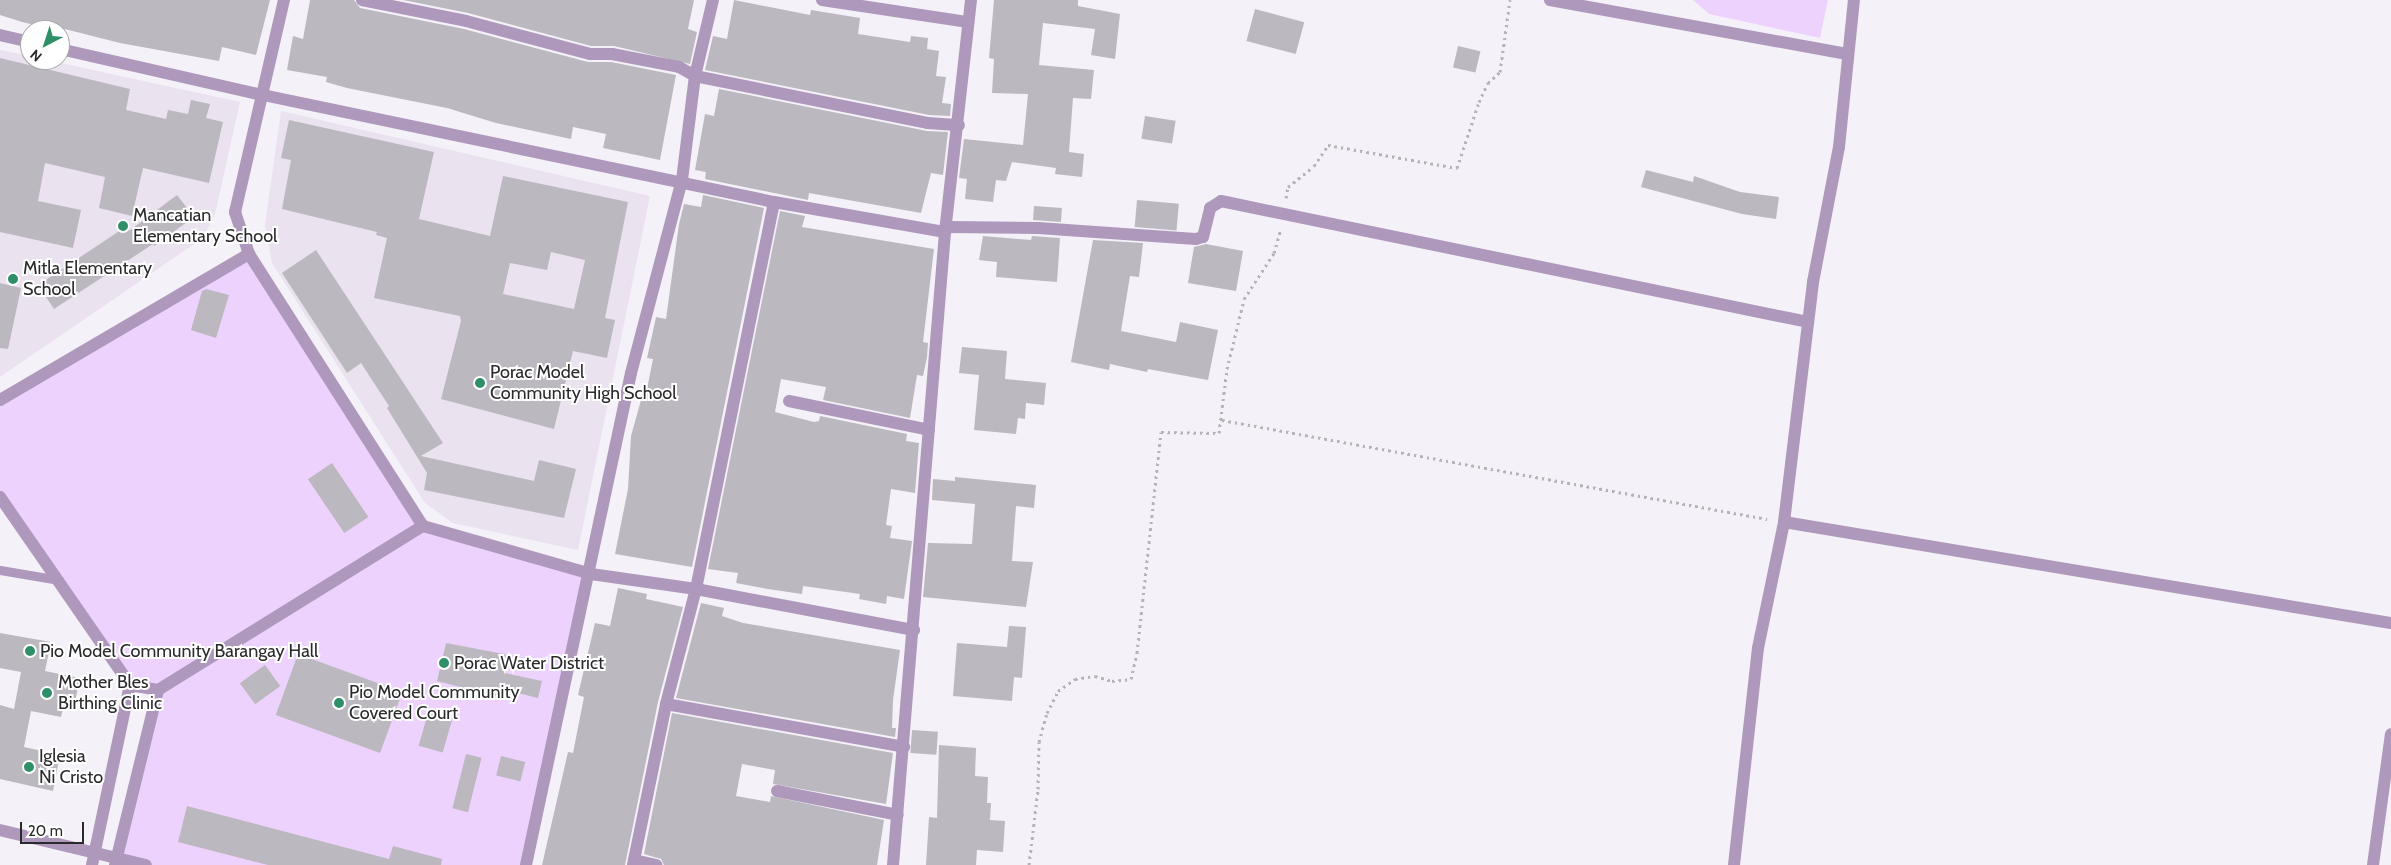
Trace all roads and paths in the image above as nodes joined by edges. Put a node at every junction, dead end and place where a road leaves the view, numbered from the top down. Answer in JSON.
{"nodes":[{"id":1,"x":284,"y":0,"type":"edge"},
{"id":2,"x":362,"y":0,"type":"edge"},
{"id":3,"x":713,"y":0,"type":"edge"},
{"id":4,"x":822,"y":0,"type":"edge"},
{"id":5,"x":971,"y":0,"type":"edge"},
{"id":6,"x":1510,"y":0,"type":"edge"},
{"id":7,"x":1550,"y":0,"type":"edge"},
{"id":8,"x":1854,"y":0,"type":"edge"},
{"id":9,"x":968,"y":22,"type":"junction"},
{"id":10,"x":0,"y":35,"type":"edge"},
{"id":11,"x":20,"y":40,"type":"edge"},
{"id":12,"x":70,"y":50,"type":"edge"},
{"id":13,"x":1847,"y":54,"type":"junction"},
{"id":14,"x":695,"y":76,"type":"junction"},
{"id":15,"x":263,"y":95,"type":"junction"},
{"id":16,"x":959,"y":125,"type":"junction"},
{"id":17,"x":682,"y":180,"type":"junction"},
{"id":18,"x":774,"y":202,"type":"junction"},
{"id":19,"x":1284,"y":206,"type":"dead end"},
{"id":20,"x":1281,"y":226,"type":"dead end"},
{"id":21,"x":947,"y":230,"type":"junction"},
{"id":22,"x":249,"y":254,"type":"junction"},
{"id":23,"x":1808,"y":322,"type":"junction"},
{"id":24,"x":0,"y":400,"type":"edge"},
{"id":25,"x":789,"y":401,"type":"dead end"},
{"id":26,"x":1222,"y":420,"type":"junction"},
{"id":27,"x":928,"y":430,"type":"junction"},
{"id":28,"x":0,"y":496,"type":"edge"},
{"id":29,"x":1784,"y":522,"type":"junction"},
{"id":30,"x":423,"y":526,"type":"junction"},
{"id":31,"x":0,"y":570,"type":"edge"},
{"id":32,"x":591,"y":574,"type":"junction"},
{"id":33,"x":59,"y":580,"type":"junction"},
{"id":34,"x":696,"y":589,"type":"junction"},
{"id":35,"x":2391,"y":624,"type":"edge"},
{"id":36,"x":914,"y":630,"type":"junction"},
{"id":37,"x":130,"y":685,"type":"junction"},
{"id":38,"x":158,"y":690,"type":"junction"},
{"id":39,"x":666,"y":704,"type":"junction"},
{"id":40,"x":2391,"y":734,"type":"edge"},
{"id":41,"x":904,"y":747,"type":"junction"},
{"id":42,"x":777,"y":790,"type":"dead end"},
{"id":43,"x":898,"y":815,"type":"junction"},
{"id":44,"x":0,"y":830,"type":"edge"},
{"id":45,"x":95,"y":851,"type":"junction"},
{"id":46,"x":115,"y":861,"type":"edge"},
{"id":47,"x":633,"y":863,"type":"edge"},
{"id":48,"x":92,"y":865,"type":"edge"},
{"id":49,"x":146,"y":865,"type":"edge"},
{"id":50,"x":526,"y":865,"type":"edge"},
{"id":51,"x":656,"y":865,"type":"edge"},
{"id":52,"x":894,"y":865,"type":"edge"},
{"id":53,"x":1029,"y":865,"type":"edge"},
{"id":54,"x":1734,"y":865,"type":"edge"},
{"id":55,"x":2373,"y":865,"type":"edge"}],
"edges":[{"from":1,"to":15,"type":"street"},
{"from":2,"to":14,"type":"street"},
{"from":3,"to":14,"type":"street"},
{"from":4,"to":9,"type":"street"},
{"from":5,"to":9,"type":"street"},
{"from":6,"to":19,"type":"path"},
{"from":7,"to":13,"type":"street"},
{"from":8,"to":13,"type":"street"},
{"from":9,"to":16,"type":"street"},
{"from":10,"to":11,"type":"street"},
{"from":12,"to":15,"type":"street"},
{"from":13,"to":23,"type":"street"},
{"from":14,"to":16,"type":"street"},
{"from":14,"to":17,"type":"street"},
{"from":15,"to":17,"type":"street"},
{"from":15,"to":22,"type":"street"},
{"from":16,"to":21,"type":"street"},
{"from":17,"to":18,"type":"street"},
{"from":17,"to":32,"type":"street"},
{"from":18,"to":21,"type":"street"},
{"from":18,"to":34,"type":"street"},
{"from":20,"to":26,"type":"path"},
{"from":21,"to":23,"type":"street"},
{"from":21,"to":27,"type":"street"},
{"from":22,"to":24,"type":"street"},
{"from":22,"to":30,"type":"street"},
{"from":23,"to":29,"type":"street"},
{"from":25,"to":27,"type":"street"},
{"from":26,"to":29,"type":"path"},
{"from":26,"to":53,"type":"path"},
{"from":27,"to":36,"type":"street"},
{"from":28,"to":33,"type":"street"},
{"from":29,"to":35,"type":"street"},
{"from":29,"to":54,"type":"street"},
{"from":30,"to":32,"type":"street"},
{"from":30,"to":38,"type":"street"},
{"from":31,"to":33,"type":"lane"},
{"from":32,"to":34,"type":"street"},
{"from":32,"to":50,"type":"street"},
{"from":33,"to":37,"type":"street"},
{"from":34,"to":36,"type":"street"},
{"from":34,"to":39,"type":"street"},
{"from":36,"to":41,"type":"street"},
{"from":37,"to":38,"type":"street"},
{"from":37,"to":45,"type":"street"},
{"from":38,"to":46,"type":"street"},
{"from":39,"to":41,"type":"street"},
{"from":39,"to":47,"type":"street"},
{"from":40,"to":55,"type":"street"},
{"from":41,"to":43,"type":"street"},
{"from":42,"to":43,"type":"street"},
{"from":43,"to":52,"type":"street"},
{"from":44,"to":45,"type":"street"},
{"from":45,"to":46,"type":"street"},
{"from":45,"to":48,"type":"street"},
{"from":46,"to":49,"type":"street"},
{"from":47,"to":51,"type":"street"}]}
